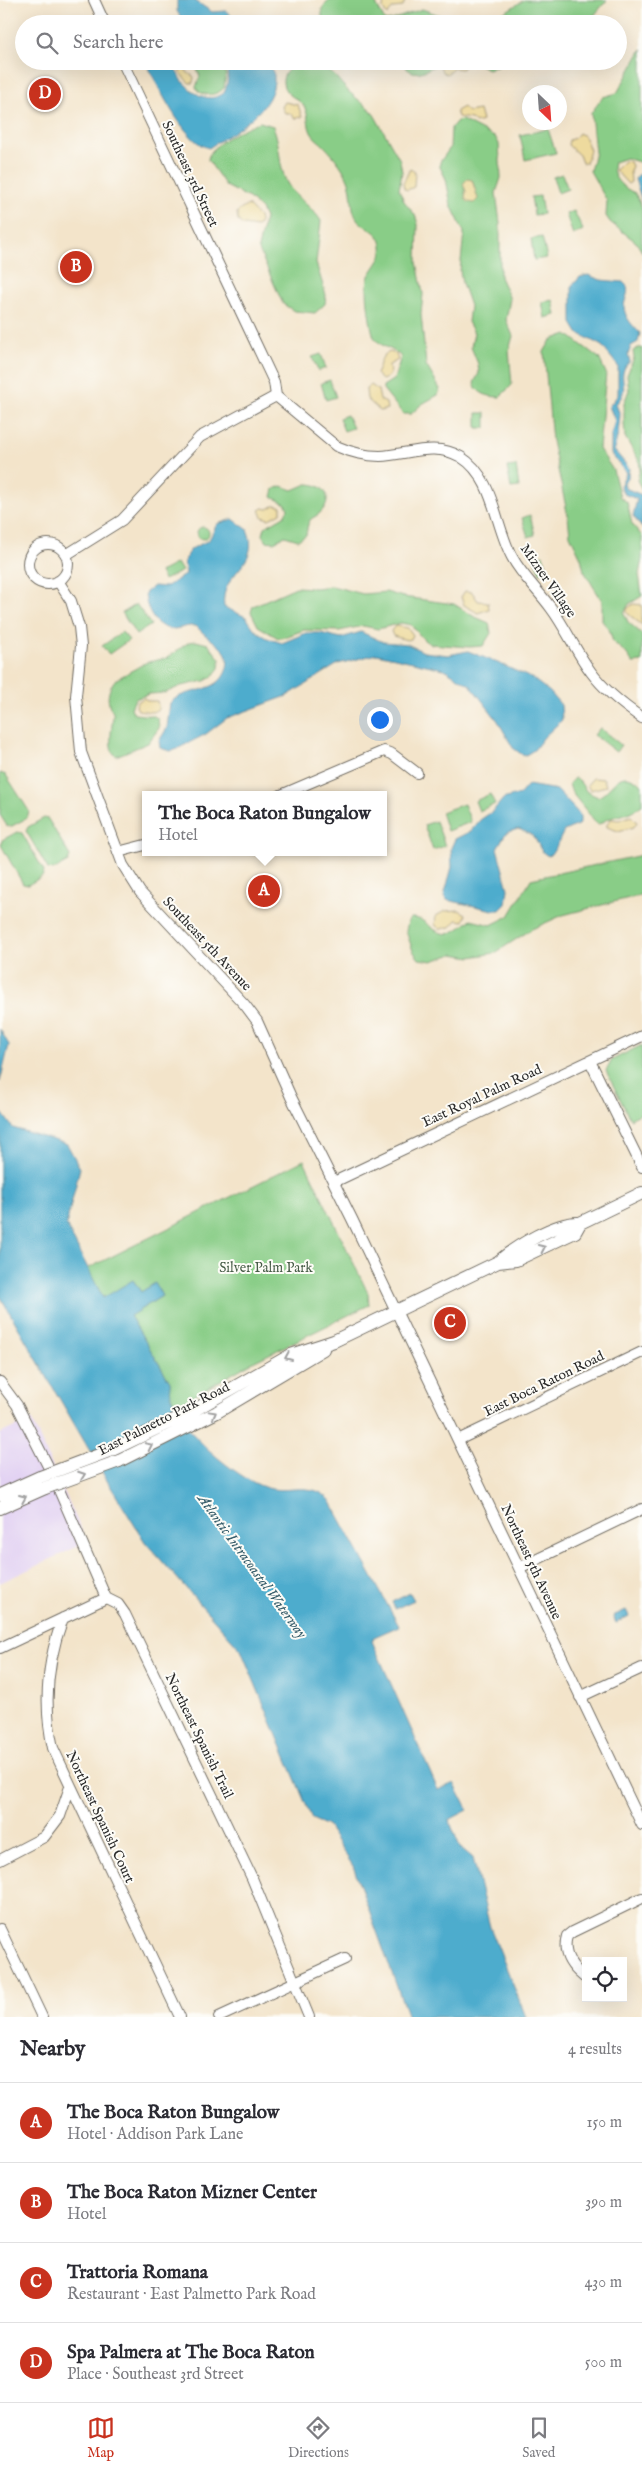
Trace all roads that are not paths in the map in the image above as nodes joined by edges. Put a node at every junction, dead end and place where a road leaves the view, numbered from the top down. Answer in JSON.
{"nodes":[{"id":1,"x":94,"y":0,"type":"edge"},
{"id":2,"x":101,"y":15,"type":"edge"},
{"id":3,"x":126,"y":70,"type":"edge"},
{"id":4,"x":276,"y":396,"type":"junction"},
{"id":5,"x":66,"y":555,"type":"junction"},
{"id":6,"x":58,"y":581,"type":"junction"},
{"id":7,"x":642,"y":718,"type":"edge"},
{"id":8,"x":417,"y":773,"type":"dead end"},
{"id":9,"x":290,"y":791,"type":"edge"},
{"id":10,"x":142,"y":846,"type":"edge"},
{"id":11,"x":118,"y":852,"type":"junction"},
{"id":12,"x":642,"y":1036,"type":"edge"},
{"id":13,"x":590,"y":1061,"type":"junction"},
{"id":14,"x":642,"y":1167,"type":"edge"},
{"id":15,"x":334,"y":1182,"type":"junction"},
{"id":16,"x":642,"y":1193,"type":"edge"},
{"id":17,"x":396,"y":1311,"type":"junction"},
{"id":18,"x":642,"y":1352,"type":"edge"},
{"id":19,"x":0,"y":1382,"type":"edge"},
{"id":20,"x":4,"y":1392,"type":"edge"},
{"id":21,"x":458,"y":1440,"type":"junction"},
{"id":22,"x":43,"y":1483,"type":"junction"},
{"id":23,"x":0,"y":1495,"type":"edge"},
{"id":24,"x":0,"y":1508,"type":"edge"},
{"id":25,"x":642,"y":1509,"type":"edge"},
{"id":26,"x":519,"y":1568,"type":"junction"},
{"id":27,"x":106,"y":1598,"type":"junction"},
{"id":28,"x":63,"y":1618,"type":"junction"},
{"id":29,"x":0,"y":1648,"type":"edge"},
{"id":30,"x":642,"y":1668,"type":"edge"},
{"id":31,"x":580,"y":1697,"type":"junction"},
{"id":32,"x":70,"y":1787,"type":"junction"},
{"id":33,"x":642,"y":1825,"type":"edge"},
{"id":34,"x":0,"y":1860,"type":"edge"},
{"id":35,"x":642,"y":1898,"type":"edge"},
{"id":36,"x":0,"y":1929,"type":"edge"},
{"id":37,"x":345,"y":1959,"type":"dead end"},
{"id":38,"x":582,"y":1975,"type":"edge"},
{"id":39,"x":295,"y":1982,"type":"junction"},
{"id":40,"x":42,"y":2017,"type":"edge"},
{"id":41,"x":180,"y":2017,"type":"edge"},
{"id":42,"x":219,"y":2017,"type":"edge"},
{"id":43,"x":309,"y":2017,"type":"edge"}],
"edges":[{"from":1,"to":2,"type":"street"},
{"from":3,"to":4,"type":"street","name":"Southeast 3rd Street"},
{"from":4,"to":5,"type":"street"},
{"from":4,"to":7,"type":"street","name":"Mizner Village"},
{"from":5,"to":6,"type":"street"},
{"from":5,"to":6,"type":"street"},
{"from":6,"to":11,"type":"street","name":"Southeast 5th Avenue"},
{"from":8,"to":9,"type":"street"},
{"from":10,"to":11,"type":"street"},
{"from":11,"to":15,"type":"street","name":"Southeast 5th Avenue"},
{"from":12,"to":13,"type":"street","name":"East Royal Palm Road"},
{"from":13,"to":14,"type":"street"},
{"from":13,"to":15,"type":"street","name":"East Royal Palm Road"},
{"from":15,"to":17,"type":"street","name":"Southeast 5th Avenue"},
{"from":16,"to":17,"type":"main road","name":"East Palmetto Park Road"},
{"from":17,"to":21,"type":"street","name":"Northeast 5th Avenue"},
{"from":17,"to":22,"type":"main road","name":"East Palmetto Park Road","bridge":true},
{"from":18,"to":21,"type":"street","name":"East Boca Raton Road"},
{"from":19,"to":20,"type":"street","name":"Northeast Spanish Trail"},
{"from":20,"to":27,"type":"street","name":"Northeast Spanish Trail"},
{"from":21,"to":26,"type":"street","name":"Northeast 5th Avenue"},
{"from":22,"to":23,"type":"main road","name":"East Palmetto Park Road"},
{"from":24,"to":22,"type":"main road","name":"East Palmetto Park Road","one_way":true},
{"from":25,"to":26,"type":"street"},
{"from":26,"to":31,"type":"street","name":"Northeast 5th Avenue"},
{"from":27,"to":28,"type":"street"},
{"from":27,"to":39,"type":"street","name":"Northeast Spanish Trail"},
{"from":28,"to":29,"type":"street"},
{"from":28,"to":32,"type":"street","name":"Northeast Spanish Court"},
{"from":30,"to":31,"type":"street"},
{"from":31,"to":33,"type":"street","name":"Northeast 5th Avenue"},
{"from":32,"to":34,"type":"street"},
{"from":32,"to":41,"type":"street","name":"Northeast Spanish Court"},
{"from":35,"to":38,"type":"street"},
{"from":36,"to":40,"type":"street"},
{"from":37,"to":39,"type":"street"},
{"from":39,"to":42,"type":"street"},
{"from":39,"to":43,"type":"street","name":"Northeast Spanish Trail"}]}
